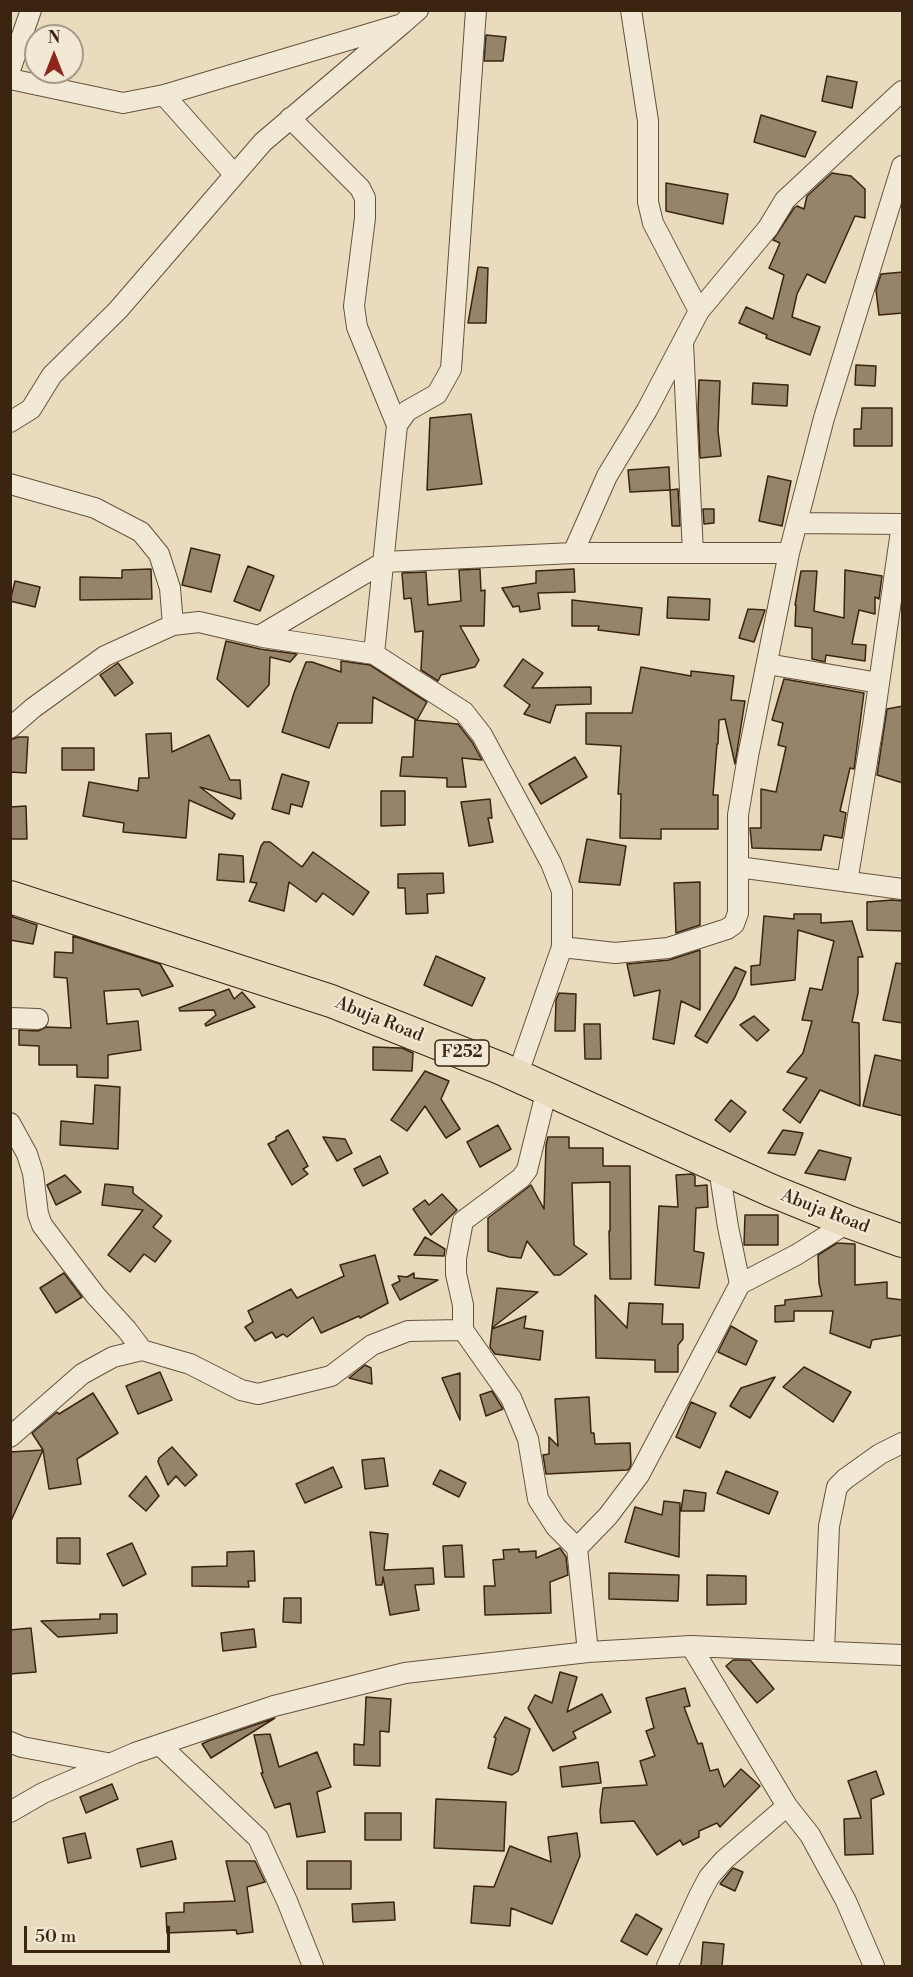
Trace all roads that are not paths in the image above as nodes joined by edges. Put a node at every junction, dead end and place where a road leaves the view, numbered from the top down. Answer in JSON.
{"nodes":[{"id":1,"x":30,"y":10,"type":"edge"},
{"id":2,"x":418,"y":10,"type":"edge"},
{"id":3,"x":476,"y":10,"type":"edge"},
{"id":4,"x":631,"y":10,"type":"edge"},
{"id":5,"x":402,"y":24,"type":"junction"},
{"id":6,"x":10,"y":70,"type":"edge"},
{"id":7,"x":10,"y":80,"type":"edge"},
{"id":8,"x":903,"y":91,"type":"edge"},
{"id":9,"x":164,"y":95,"type":"junction"},
{"id":10,"x":290,"y":118,"type":"junction"},
{"id":11,"x":903,"y":165,"type":"edge"},
{"id":12,"x":234,"y":174,"type":"junction"},
{"id":13,"x":699,"y":311,"type":"junction"},
{"id":14,"x":683,"y":342,"type":"junction"},
{"id":15,"x":10,"y":422,"type":"edge"},
{"id":16,"x":397,"y":425,"type":"junction"},
{"id":17,"x":10,"y":484,"type":"edge"},
{"id":18,"x":797,"y":523,"type":"junction"},
{"id":19,"x":902,"y":524,"type":"edge"},
{"id":20,"x":789,"y":553,"type":"junction"},
{"id":21,"x":573,"y":554,"type":"junction"},
{"id":22,"x":693,"y":554,"type":"junction"},
{"id":23,"x":384,"y":562,"type":"junction"},
{"id":24,"x":172,"y":625,"type":"junction"},
{"id":25,"x":259,"y":636,"type":"junction"},
{"id":26,"x":374,"y":654,"type":"junction"},
{"id":27,"x":767,"y":664,"type":"junction"},
{"id":28,"x":879,"y":683,"type":"junction"},
{"id":29,"x":10,"y":728,"type":"edge"},
{"id":30,"x":738,"y":867,"type":"junction"},
{"id":31,"x":847,"y":882,"type":"junction"},
{"id":32,"x":903,"y":889,"type":"edge"},
{"id":33,"x":10,"y":897,"type":"edge"},
{"id":34,"x":562,"y":947,"type":"junction"},
{"id":35,"x":10,"y":1018,"type":"edge"},
{"id":36,"x":38,"y":1019,"type":"dead end"},
{"id":37,"x":517,"y":1076,"type":"junction"},
{"id":38,"x":547,"y":1089,"type":"junction"},
{"id":39,"x":10,"y":1123,"type":"edge"},
{"id":40,"x":720,"y":1167,"type":"junction"},
{"id":41,"x":849,"y":1222,"type":"junction"},
{"id":42,"x":903,"y":1240,"type":"edge"},
{"id":43,"x":740,"y":1284,"type":"junction"},
{"id":44,"x":463,"y":1330,"type":"junction"},
{"id":45,"x":142,"y":1350,"type":"junction"},
{"id":46,"x":10,"y":1437,"type":"edge"},
{"id":47,"x":903,"y":1443,"type":"edge"},
{"id":48,"x":577,"y":1548,"type":"junction"},
{"id":49,"x":691,"y":1646,"type":"junction"},
{"id":50,"x":824,"y":1651,"type":"junction"},
{"id":51,"x":588,"y":1652,"type":"junction"},
{"id":52,"x":903,"y":1655,"type":"edge"},
{"id":53,"x":10,"y":1742,"type":"edge"},
{"id":54,"x":160,"y":1745,"type":"junction"},
{"id":55,"x":107,"y":1764,"type":"junction"},
{"id":56,"x":787,"y":1806,"type":"junction"},
{"id":57,"x":10,"y":1812,"type":"edge"},
{"id":58,"x":313,"y":1966,"type":"edge"},
{"id":59,"x":666,"y":1966,"type":"edge"},
{"id":60,"x":874,"y":1966,"type":"edge"}],
"edges":[{"from":1,"to":6,"type":"street"},
{"from":2,"to":5,"type":"street"},
{"from":3,"to":16,"type":"street"},
{"from":4,"to":13,"type":"street"},
{"from":5,"to":9,"type":"street"},
{"from":5,"to":10,"type":"street"},
{"from":7,"to":9,"type":"street"},
{"from":8,"to":13,"type":"street"},
{"from":9,"to":12,"type":"street"},
{"from":10,"to":12,"type":"street"},
{"from":10,"to":16,"type":"street"},
{"from":11,"to":18,"type":"street"},
{"from":12,"to":15,"type":"street"},
{"from":13,"to":14,"type":"street"},
{"from":14,"to":21,"type":"street"},
{"from":14,"to":22,"type":"street"},
{"from":16,"to":23,"type":"street"},
{"from":17,"to":24,"type":"street"},
{"from":18,"to":19,"type":"street"},
{"from":18,"to":20,"type":"street"},
{"from":19,"to":28,"type":"street"},
{"from":20,"to":22,"type":"street"},
{"from":20,"to":27,"type":"street"},
{"from":21,"to":22,"type":"street"},
{"from":21,"to":23,"type":"street"},
{"from":23,"to":25,"type":"street"},
{"from":23,"to":26,"type":"street"},
{"from":24,"to":25,"type":"street"},
{"from":24,"to":29,"type":"street"},
{"from":25,"to":26,"type":"street"},
{"from":26,"to":34,"type":"street"},
{"from":27,"to":28,"type":"street"},
{"from":27,"to":30,"type":"street"},
{"from":28,"to":31,"type":"street"},
{"from":30,"to":31,"type":"street"},
{"from":30,"to":34,"type":"street"},
{"from":31,"to":32,"type":"street"},
{"from":33,"to":37,"type":"main road","name":"Abuja Road","number":"F252"},
{"from":34,"to":37,"type":"street"},
{"from":35,"to":36,"type":"street"},
{"from":37,"to":38,"type":"main road","name":"Abuja Road","number":"F252"},
{"from":38,"to":40,"type":"main road","name":"Abuja Road","number":"F252"},
{"from":38,"to":44,"type":"street"},
{"from":39,"to":45,"type":"street"},
{"from":40,"to":41,"type":"main road","name":"Abuja Road","number":"F252"},
{"from":40,"to":43,"type":"street"},
{"from":41,"to":42,"type":"main road","name":"Abuja Road","number":"F252"},
{"from":41,"to":43,"type":"street"},
{"from":43,"to":48,"type":"street"},
{"from":44,"to":45,"type":"street"},
{"from":44,"to":48,"type":"street"},
{"from":45,"to":46,"type":"street"},
{"from":47,"to":50,"type":"street"},
{"from":48,"to":51,"type":"street"},
{"from":49,"to":50,"type":"street"},
{"from":49,"to":51,"type":"street"},
{"from":49,"to":56,"type":"street"},
{"from":50,"to":52,"type":"street"},
{"from":51,"to":54,"type":"street"},
{"from":53,"to":55,"type":"street"},
{"from":54,"to":55,"type":"street"},
{"from":54,"to":58,"type":"street"},
{"from":55,"to":57,"type":"street"},
{"from":56,"to":59,"type":"street"},
{"from":56,"to":60,"type":"street"}]}
